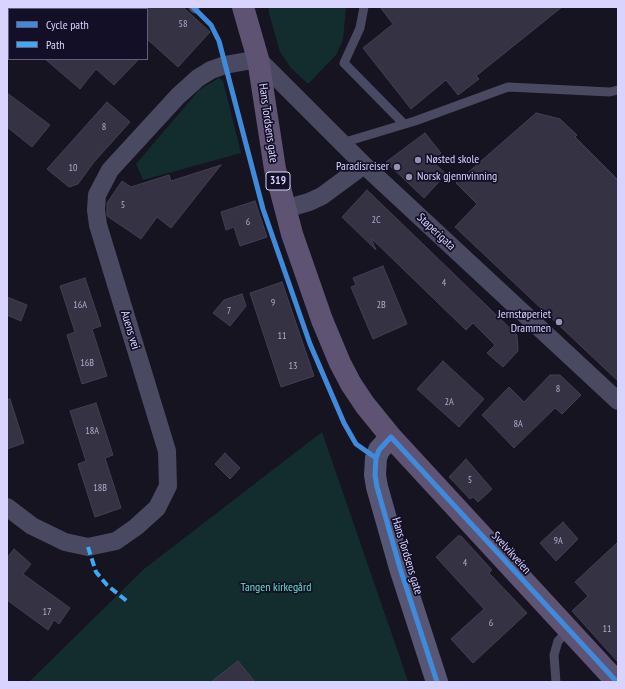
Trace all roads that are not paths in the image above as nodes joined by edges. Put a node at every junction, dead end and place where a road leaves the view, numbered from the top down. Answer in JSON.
{"nodes":[{"id":1,"x":243,"y":7,"type":"edge"},
{"id":2,"x":364,"y":7,"type":"edge"},
{"id":3,"x":258,"y":60,"type":"junction"},
{"id":4,"x":618,"y":90,"type":"edge"},
{"id":5,"x":404,"y":124,"type":"junction"},
{"id":6,"x":342,"y":143,"type":"junction"},
{"id":7,"x":364,"y":165,"type":"junction"},
{"id":8,"x":285,"y":209,"type":"junction"},
{"id":9,"x":618,"y":400,"type":"edge"},
{"id":10,"x":390,"y":437,"type":"junction"},
{"id":11,"x":7,"y":507,"type":"edge"},
{"id":12,"x":569,"y":630,"type":"junction"},
{"id":13,"x":437,"y":682,"type":"edge"},
{"id":14,"x":556,"y":682,"type":"edge"},
{"id":15,"x":617,"y":682,"type":"edge"}],
"edges":[{"from":1,"to":3,"type":"main road","number":"319"},
{"from":2,"to":5,"type":"lane"},
{"from":3,"to":6,"type":"street","name":"Støperigata"},
{"from":3,"to":8,"type":"main road","name":"Hans Tordsens gate","number":"319"},
{"from":3,"to":11,"type":"street","name":"Auens vei"},
{"from":4,"to":5,"type":"lane"},
{"from":5,"to":6,"type":"lane"},
{"from":6,"to":7,"type":"street","name":"Støperigata"},
{"from":7,"to":8,"type":"street"},
{"from":7,"to":9,"type":"street","name":"Støperigata"},
{"from":8,"to":10,"type":"main road","name":"Hans Tordsens gate","number":"319"},
{"from":10,"to":12,"type":"main road","name":"Svelvikveien","number":"319"},
{"from":10,"to":13,"type":"main road","name":"Hans Tordsens gate"},
{"from":12,"to":14,"type":"lane"},
{"from":12,"to":15,"type":"main road","name":"Svelvikveien","number":"319"}]}
